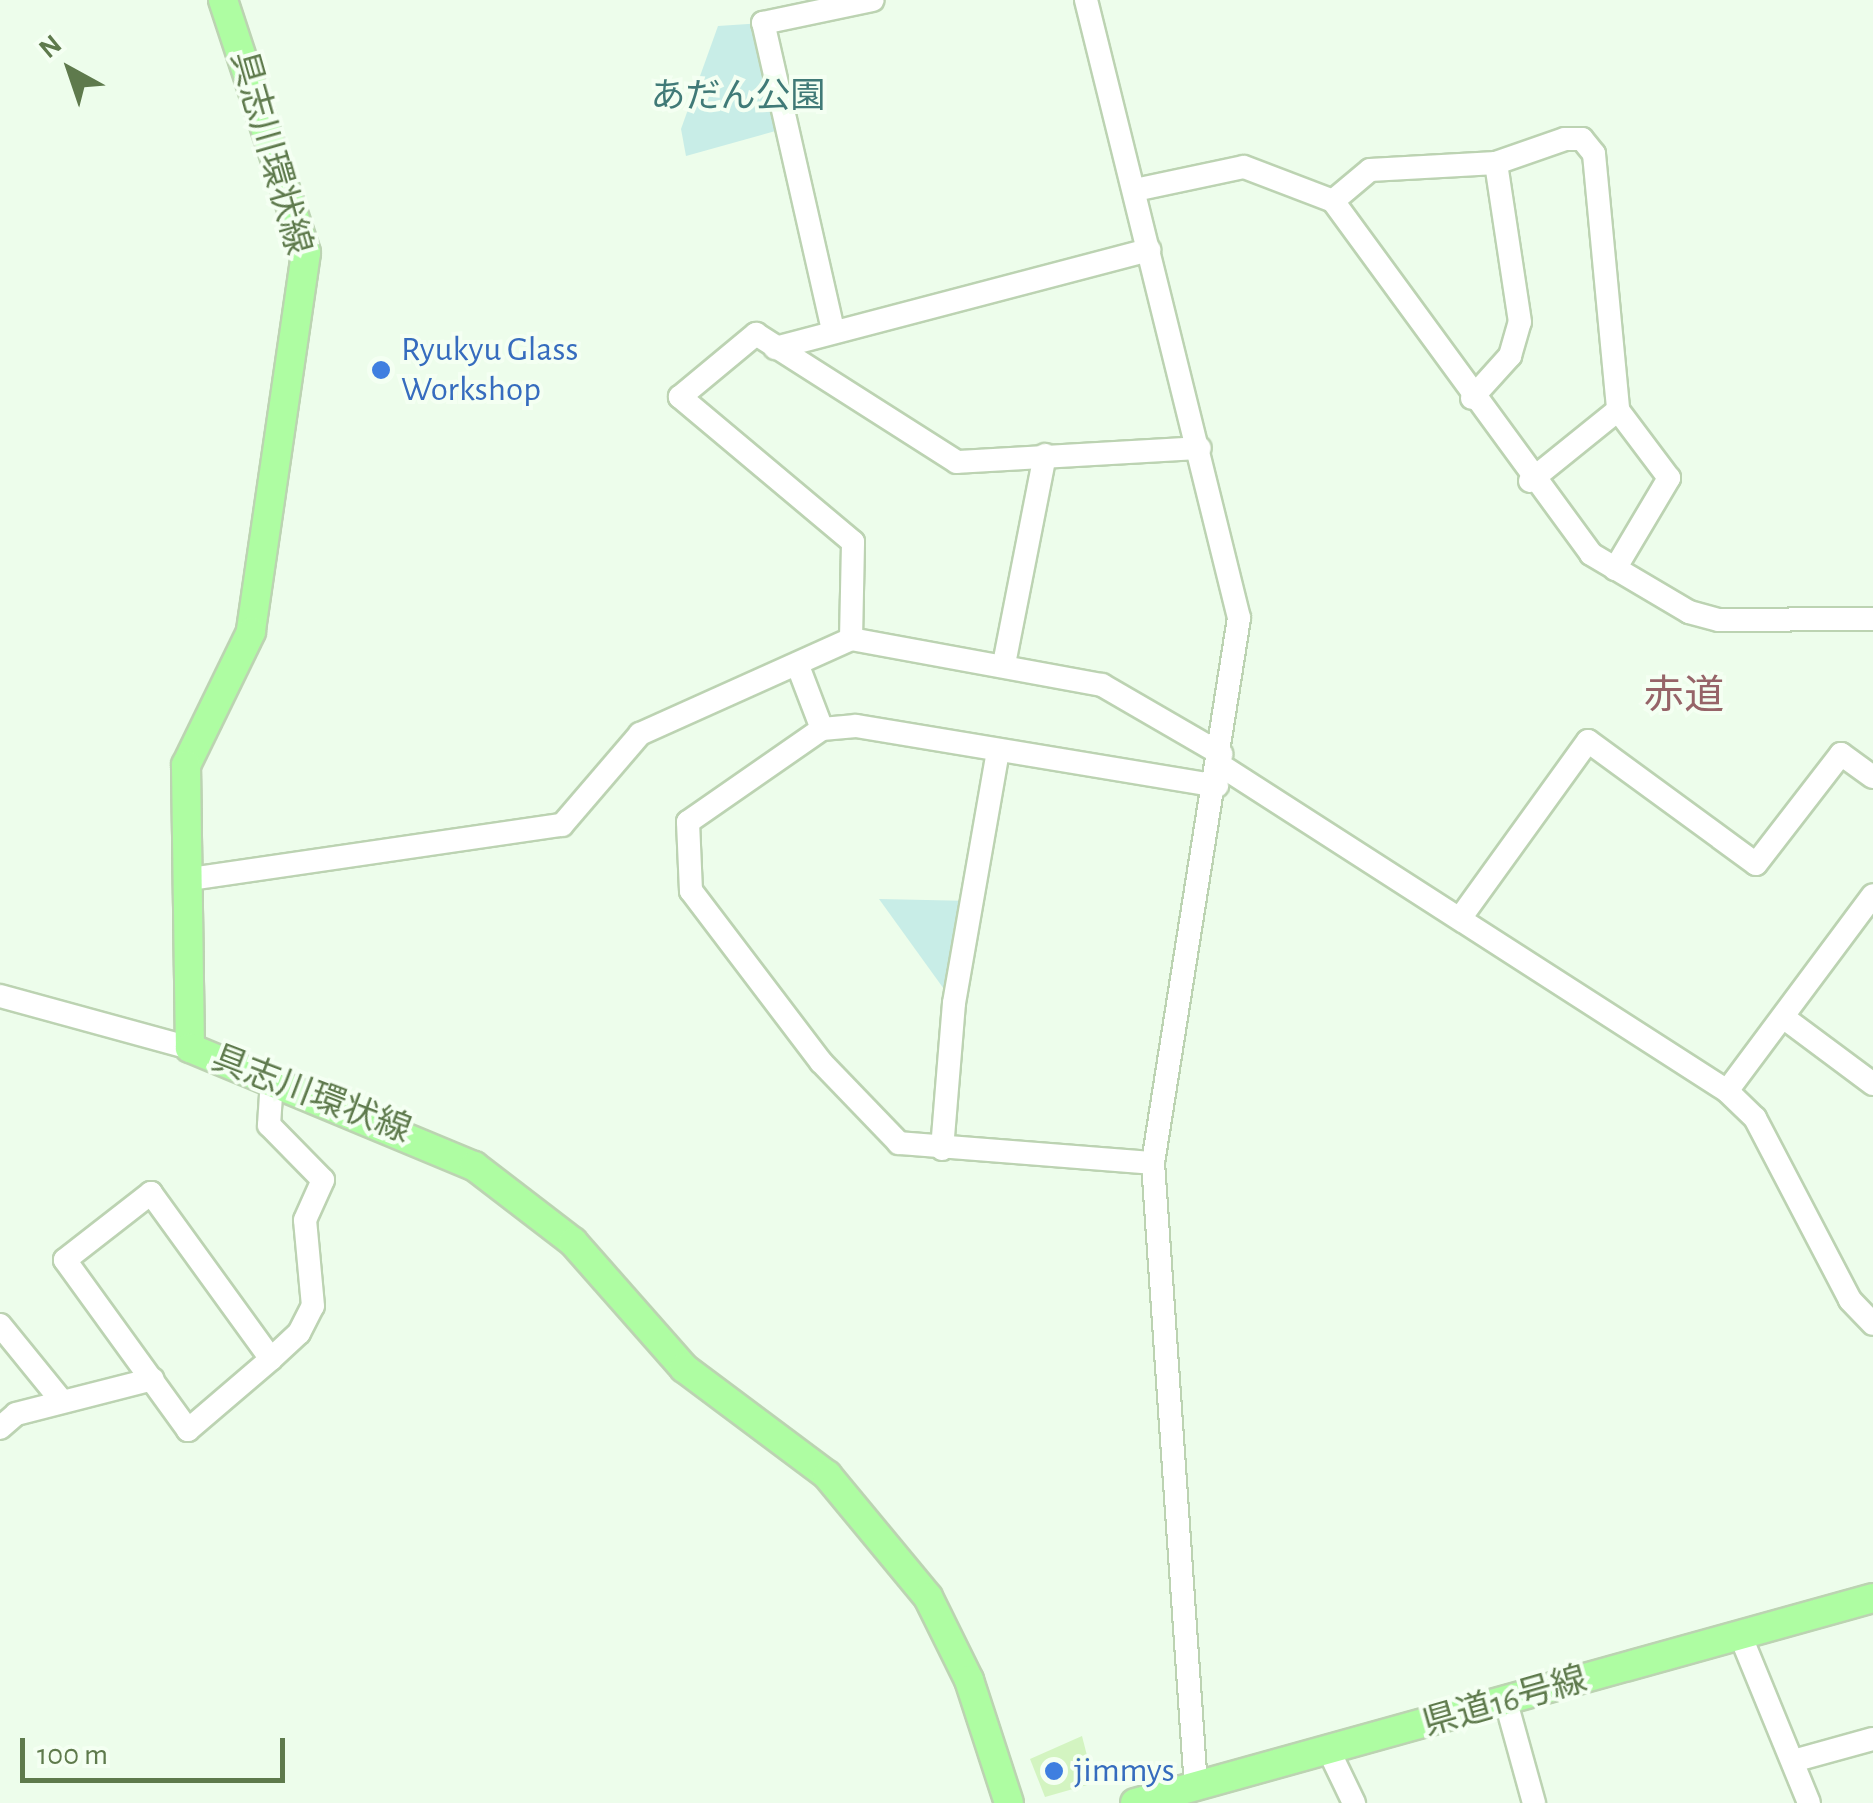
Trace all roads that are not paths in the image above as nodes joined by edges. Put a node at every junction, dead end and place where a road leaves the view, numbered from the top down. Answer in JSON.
{"nodes":[{"id":1,"x":223,"y":0,"type":"edge"},
{"id":2,"x":873,"y":0,"type":"edge"},
{"id":3,"x":1086,"y":0,"type":"edge"},
{"id":4,"x":1496,"y":163,"type":"junction"},
{"id":5,"x":1134,"y":190,"type":"junction"},
{"id":6,"x":1333,"y":201,"type":"junction"},
{"id":7,"x":1149,"y":250,"type":"junction"},
{"id":8,"x":833,"y":330,"type":"junction"},
{"id":9,"x":775,"y":348,"type":"junction"},
{"id":10,"x":1472,"y":398,"type":"junction"},
{"id":11,"x":1618,"y":410,"type":"junction"},
{"id":12,"x":1200,"y":448,"type":"junction"},
{"id":13,"x":1044,"y":454,"type":"junction"},
{"id":14,"x":1530,"y":481,"type":"junction"},
{"id":15,"x":1615,"y":569,"type":"junction"},
{"id":16,"x":1873,"y":619,"type":"edge"},
{"id":17,"x":850,"y":639,"type":"junction"},
{"id":18,"x":1004,"y":664,"type":"junction"},
{"id":19,"x":798,"y":666,"type":"junction"},
{"id":20,"x":822,"y":729,"type":"junction"},
{"id":21,"x":998,"y":751,"type":"junction"},
{"id":22,"x":1220,"y":769,"type":"junction"},
{"id":23,"x":1873,"y":777,"type":"edge"},
{"id":24,"x":190,"y":879,"type":"junction"},
{"id":25,"x":1873,"y":895,"type":"edge"},
{"id":26,"x":1460,"y":918,"type":"junction"},
{"id":27,"x":0,"y":996,"type":"edge"},
{"id":28,"x":1783,"y":1017,"type":"junction"},
{"id":29,"x":190,"y":1048,"type":"junction"},
{"id":30,"x":272,"y":1080,"type":"junction"},
{"id":31,"x":1873,"y":1084,"type":"edge"},
{"id":32,"x":1727,"y":1091,"type":"junction"},
{"id":33,"x":942,"y":1148,"type":"junction"},
{"id":34,"x":1153,"y":1163,"type":"junction"},
{"id":35,"x":1873,"y":1324,"type":"edge"},
{"id":36,"x":0,"y":1325,"type":"edge"},
{"id":37,"x":270,"y":1359,"type":"junction"},
{"id":38,"x":153,"y":1379,"type":"junction"},
{"id":39,"x":61,"y":1400,"type":"junction"},
{"id":40,"x":0,"y":1428,"type":"edge"},
{"id":41,"x":1873,"y":1598,"type":"edge"},
{"id":42,"x":1741,"y":1637,"type":"junction"},
{"id":43,"x":1506,"y":1702,"type":"junction"},
{"id":44,"x":1873,"y":1739,"type":"edge"},
{"id":45,"x":1329,"y":1751,"type":"junction"},
{"id":46,"x":1793,"y":1761,"type":"junction"},
{"id":47,"x":1196,"y":1787,"type":"junction"},
{"id":48,"x":1008,"y":1803,"type":"edge"},
{"id":49,"x":1135,"y":1803,"type":"edge"},
{"id":50,"x":1354,"y":1803,"type":"edge"},
{"id":51,"x":1534,"y":1803,"type":"edge"},
{"id":52,"x":1809,"y":1803,"type":"edge"}],
"edges":[{"from":1,"to":24,"type":"main road","name":"具志川環状線"},
{"from":2,"to":8,"type":"street"},
{"from":3,"to":5,"type":"street"},
{"from":4,"to":6,"type":"street"},
{"from":4,"to":10,"type":"street"},
{"from":4,"to":11,"type":"street"},
{"from":5,"to":6,"type":"street"},
{"from":5,"to":7,"type":"street"},
{"from":6,"to":10,"type":"street"},
{"from":7,"to":8,"type":"street"},
{"from":7,"to":12,"type":"street"},
{"from":8,"to":9,"type":"street"},
{"from":9,"to":13,"type":"street"},
{"from":9,"to":17,"type":"street"},
{"from":10,"to":14,"type":"street"},
{"from":11,"to":14,"type":"street"},
{"from":11,"to":15,"type":"street"},
{"from":12,"to":13,"type":"street"},
{"from":12,"to":22,"type":"street"},
{"from":13,"to":18,"type":"street"},
{"from":14,"to":15,"type":"street"},
{"from":15,"to":16,"type":"street"},
{"from":17,"to":18,"type":"street"},
{"from":17,"to":19,"type":"street"},
{"from":18,"to":22,"type":"street"},
{"from":19,"to":20,"type":"street"},
{"from":19,"to":24,"type":"street"},
{"from":20,"to":21,"type":"street"},
{"from":20,"to":33,"type":"street"},
{"from":21,"to":22,"type":"street"},
{"from":21,"to":33,"type":"street"},
{"from":22,"to":26,"type":"street"},
{"from":22,"to":34,"type":"street"},
{"from":23,"to":26,"type":"street"},
{"from":24,"to":29,"type":"main road","name":"具志川環状線"},
{"from":25,"to":28,"type":"street"},
{"from":26,"to":32,"type":"street"},
{"from":27,"to":29,"type":"street"},
{"from":28,"to":31,"type":"street"},
{"from":28,"to":32,"type":"street"},
{"from":29,"to":30,"type":"main road","name":"具志川環状線"},
{"from":30,"to":37,"type":"street"},
{"from":30,"to":48,"type":"main road","name":"具志川環状線"},
{"from":32,"to":35,"type":"street"},
{"from":33,"to":34,"type":"street"},
{"from":34,"to":47,"type":"street"},
{"from":36,"to":39,"type":"street"},
{"from":37,"to":38,"type":"street"},
{"from":37,"to":38,"type":"street"},
{"from":38,"to":39,"type":"street"},
{"from":39,"to":40,"type":"street"},
{"from":41,"to":42,"type":"main road","name":"県道16号線"},
{"from":42,"to":43,"type":"main road","name":"県道16号線"},
{"from":42,"to":46,"type":"street"},
{"from":43,"to":45,"type":"main road","name":"県道16号線"},
{"from":43,"to":51,"type":"street"},
{"from":44,"to":46,"type":"street"},
{"from":45,"to":47,"type":"main road","name":"県道16号線"},
{"from":45,"to":50,"type":"street"},
{"from":46,"to":52,"type":"street"},
{"from":47,"to":49,"type":"main road","name":"県道16号線"}]}
